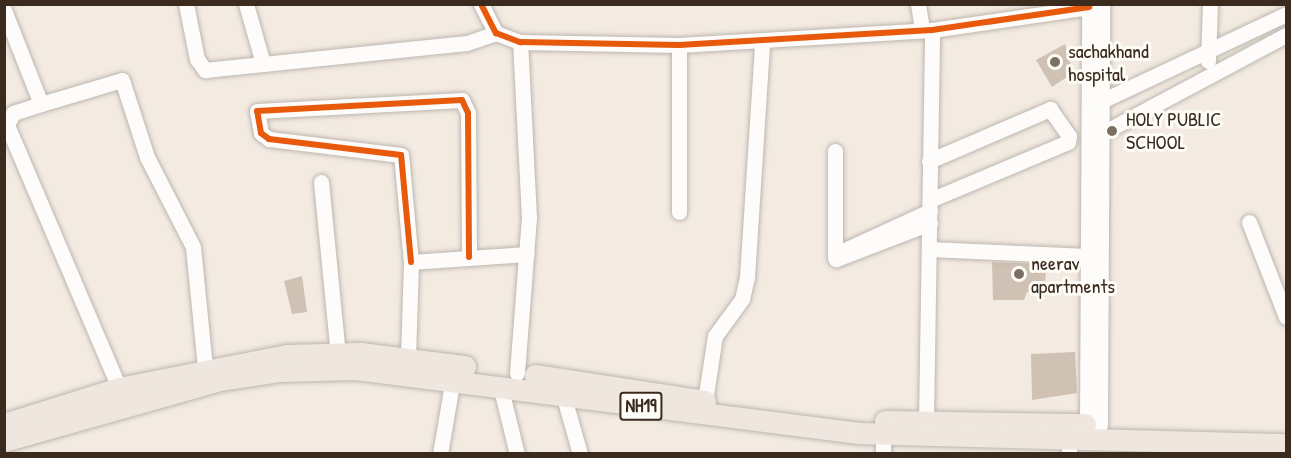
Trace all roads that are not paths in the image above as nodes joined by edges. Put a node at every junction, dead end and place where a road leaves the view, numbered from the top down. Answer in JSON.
{"nodes":[{"id":1,"x":186,"y":4,"type":"edge"},
{"id":2,"x":246,"y":4,"type":"edge"},
{"id":3,"x":481,"y":4,"type":"edge"},
{"id":4,"x":918,"y":4,"type":"edge"},
{"id":5,"x":1210,"y":4,"type":"edge"},
{"id":6,"x":1094,"y":5,"type":"edge"},
{"id":7,"x":4,"y":10,"type":"edge"},
{"id":8,"x":1287,"y":14,"type":"edge"},
{"id":9,"x":927,"y":29,"type":"junction"},
{"id":10,"x":496,"y":33,"type":"junction"},
{"id":11,"x":1287,"y":35,"type":"edge"},
{"id":12,"x":520,"y":42,"type":"junction"},
{"id":13,"x":762,"y":44,"type":"junction"},
{"id":14,"x":679,"y":45,"type":"junction"},
{"id":15,"x":1208,"y":54,"type":"junction"},
{"id":16,"x":262,"y":60,"type":"junction"},
{"id":17,"x":1207,"y":76,"type":"junction"},
{"id":18,"x":41,"y":104,"type":"junction"},
{"id":19,"x":1096,"y":104,"type":"junction"},
{"id":20,"x":6,"y":118,"type":"edge"},
{"id":21,"x":1094,"y":137,"type":"junction"},
{"id":22,"x":835,"y":151,"type":"dead end"},
{"id":23,"x":929,"y":161,"type":"junction"},
{"id":24,"x":321,"y":182,"type":"dead end"},
{"id":25,"x":930,"y":211,"type":"junction"},
{"id":26,"x":680,"y":212,"type":"dead end"},
{"id":27,"x":1249,"y":222,"type":"dead end"},
{"id":28,"x":929,"y":249,"type":"junction"},
{"id":29,"x":527,"y":254,"type":"junction"},
{"id":30,"x":1088,"y":256,"type":"junction"},
{"id":31,"x":469,"y":257,"type":"junction"},
{"id":32,"x":411,"y":262,"type":"junction"},
{"id":33,"x":1287,"y":317,"type":"edge"},
{"id":34,"x":338,"y":354,"type":"junction"},
{"id":35,"x":408,"y":358,"type":"junction"},
{"id":36,"x":205,"y":368,"type":"junction"},
{"id":37,"x":453,"y":378,"type":"junction"},
{"id":38,"x":508,"y":379,"type":"junction"},
{"id":39,"x":119,"y":388,"type":"junction"},
{"id":40,"x":563,"y":394,"type":"junction"},
{"id":41,"x":705,"y":401,"type":"junction"},
{"id":42,"x":926,"y":422,"type":"junction"},
{"id":43,"x":4,"y":424,"type":"edge"},
{"id":44,"x":1094,"y":424,"type":"junction"},
{"id":45,"x":1287,"y":431,"type":"edge"},
{"id":46,"x":4,"y":441,"type":"edge"},
{"id":47,"x":883,"y":444,"type":"edge"},
{"id":48,"x":1287,"y":444,"type":"edge"},
{"id":49,"x":1069,"y":446,"type":"edge"},
{"id":50,"x":1156,"y":446,"type":"edge"},
{"id":51,"x":440,"y":453,"type":"edge"},
{"id":52,"x":517,"y":453,"type":"edge"},
{"id":53,"x":580,"y":453,"type":"edge"}],
"edges":[{"from":1,"to":16,"type":"street"},
{"from":2,"to":16,"type":"street"},
{"from":3,"to":10,"type":"street"},
{"from":4,"to":9,"type":"street"},
{"from":5,"to":15,"type":"street"},
{"from":6,"to":9,"type":"street"},
{"from":6,"to":19,"type":"street"},
{"from":7,"to":18,"type":"street"},
{"from":8,"to":15,"type":"street"},
{"from":9,"to":13,"type":"street"},
{"from":9,"to":23,"type":"street"},
{"from":10,"to":12,"type":"street"},
{"from":10,"to":16,"type":"street"},
{"from":11,"to":17,"type":"street"},
{"from":12,"to":14,"type":"street"},
{"from":12,"to":29,"type":"street"},
{"from":13,"to":14,"type":"street"},
{"from":13,"to":41,"type":"street"},
{"from":14,"to":26,"type":"street"},
{"from":15,"to":17,"type":"street"},
{"from":15,"to":19,"type":"street"},
{"from":17,"to":21,"type":"street"},
{"from":18,"to":20,"type":"street"},
{"from":18,"to":36,"type":"street"},
{"from":19,"to":21,"type":"street"},
{"from":20,"to":39,"type":"street"},
{"from":21,"to":30,"type":"street"},
{"from":21,"to":44,"type":"street"},
{"from":22,"to":25,"type":"street"},
{"from":23,"to":25,"type":"street"},
{"from":23,"to":25,"type":"street"},
{"from":24,"to":34,"type":"street"},
{"from":25,"to":28,"type":"street"},
{"from":27,"to":33,"type":"street"},
{"from":28,"to":30,"type":"street"},
{"from":28,"to":42,"type":"street"},
{"from":29,"to":31,"type":"street"},
{"from":29,"to":38,"type":"street"},
{"from":30,"to":44,"type":"street"},
{"from":31,"to":32,"type":"street"},
{"from":31,"to":32,"type":"street"},
{"from":32,"to":35,"type":"street"},
{"from":34,"to":35,"type":"highway","number":"NH19"},
{"from":34,"to":36,"type":"highway","number":"NH19"},
{"from":35,"to":38,"type":"highway","number":"NH19"},
{"from":36,"to":39,"type":"highway","number":"NH19"},
{"from":37,"to":38,"type":"highway","number":"NH19"},
{"from":37,"to":46,"type":"highway","number":"NH19"},
{"from":37,"to":51,"type":"street"},
{"from":38,"to":40,"type":"highway","number":"NH19"},
{"from":38,"to":41,"type":"highway","number":"NH19"},
{"from":38,"to":52,"type":"street"},
{"from":39,"to":43,"type":"highway","number":"NH19"},
{"from":40,"to":47,"type":"highway","number":"NH19"},
{"from":40,"to":53,"type":"street"},
{"from":41,"to":42,"type":"highway","number":"NH19"},
{"from":42,"to":44,"type":"highway","number":"NH19"},
{"from":44,"to":45,"type":"highway","number":"NH19"},
{"from":47,"to":49,"type":"highway","number":"NH19"},
{"from":48,"to":50,"type":"highway","number":"NH19"},
{"from":49,"to":50,"type":"highway","number":"NH19"}]}
